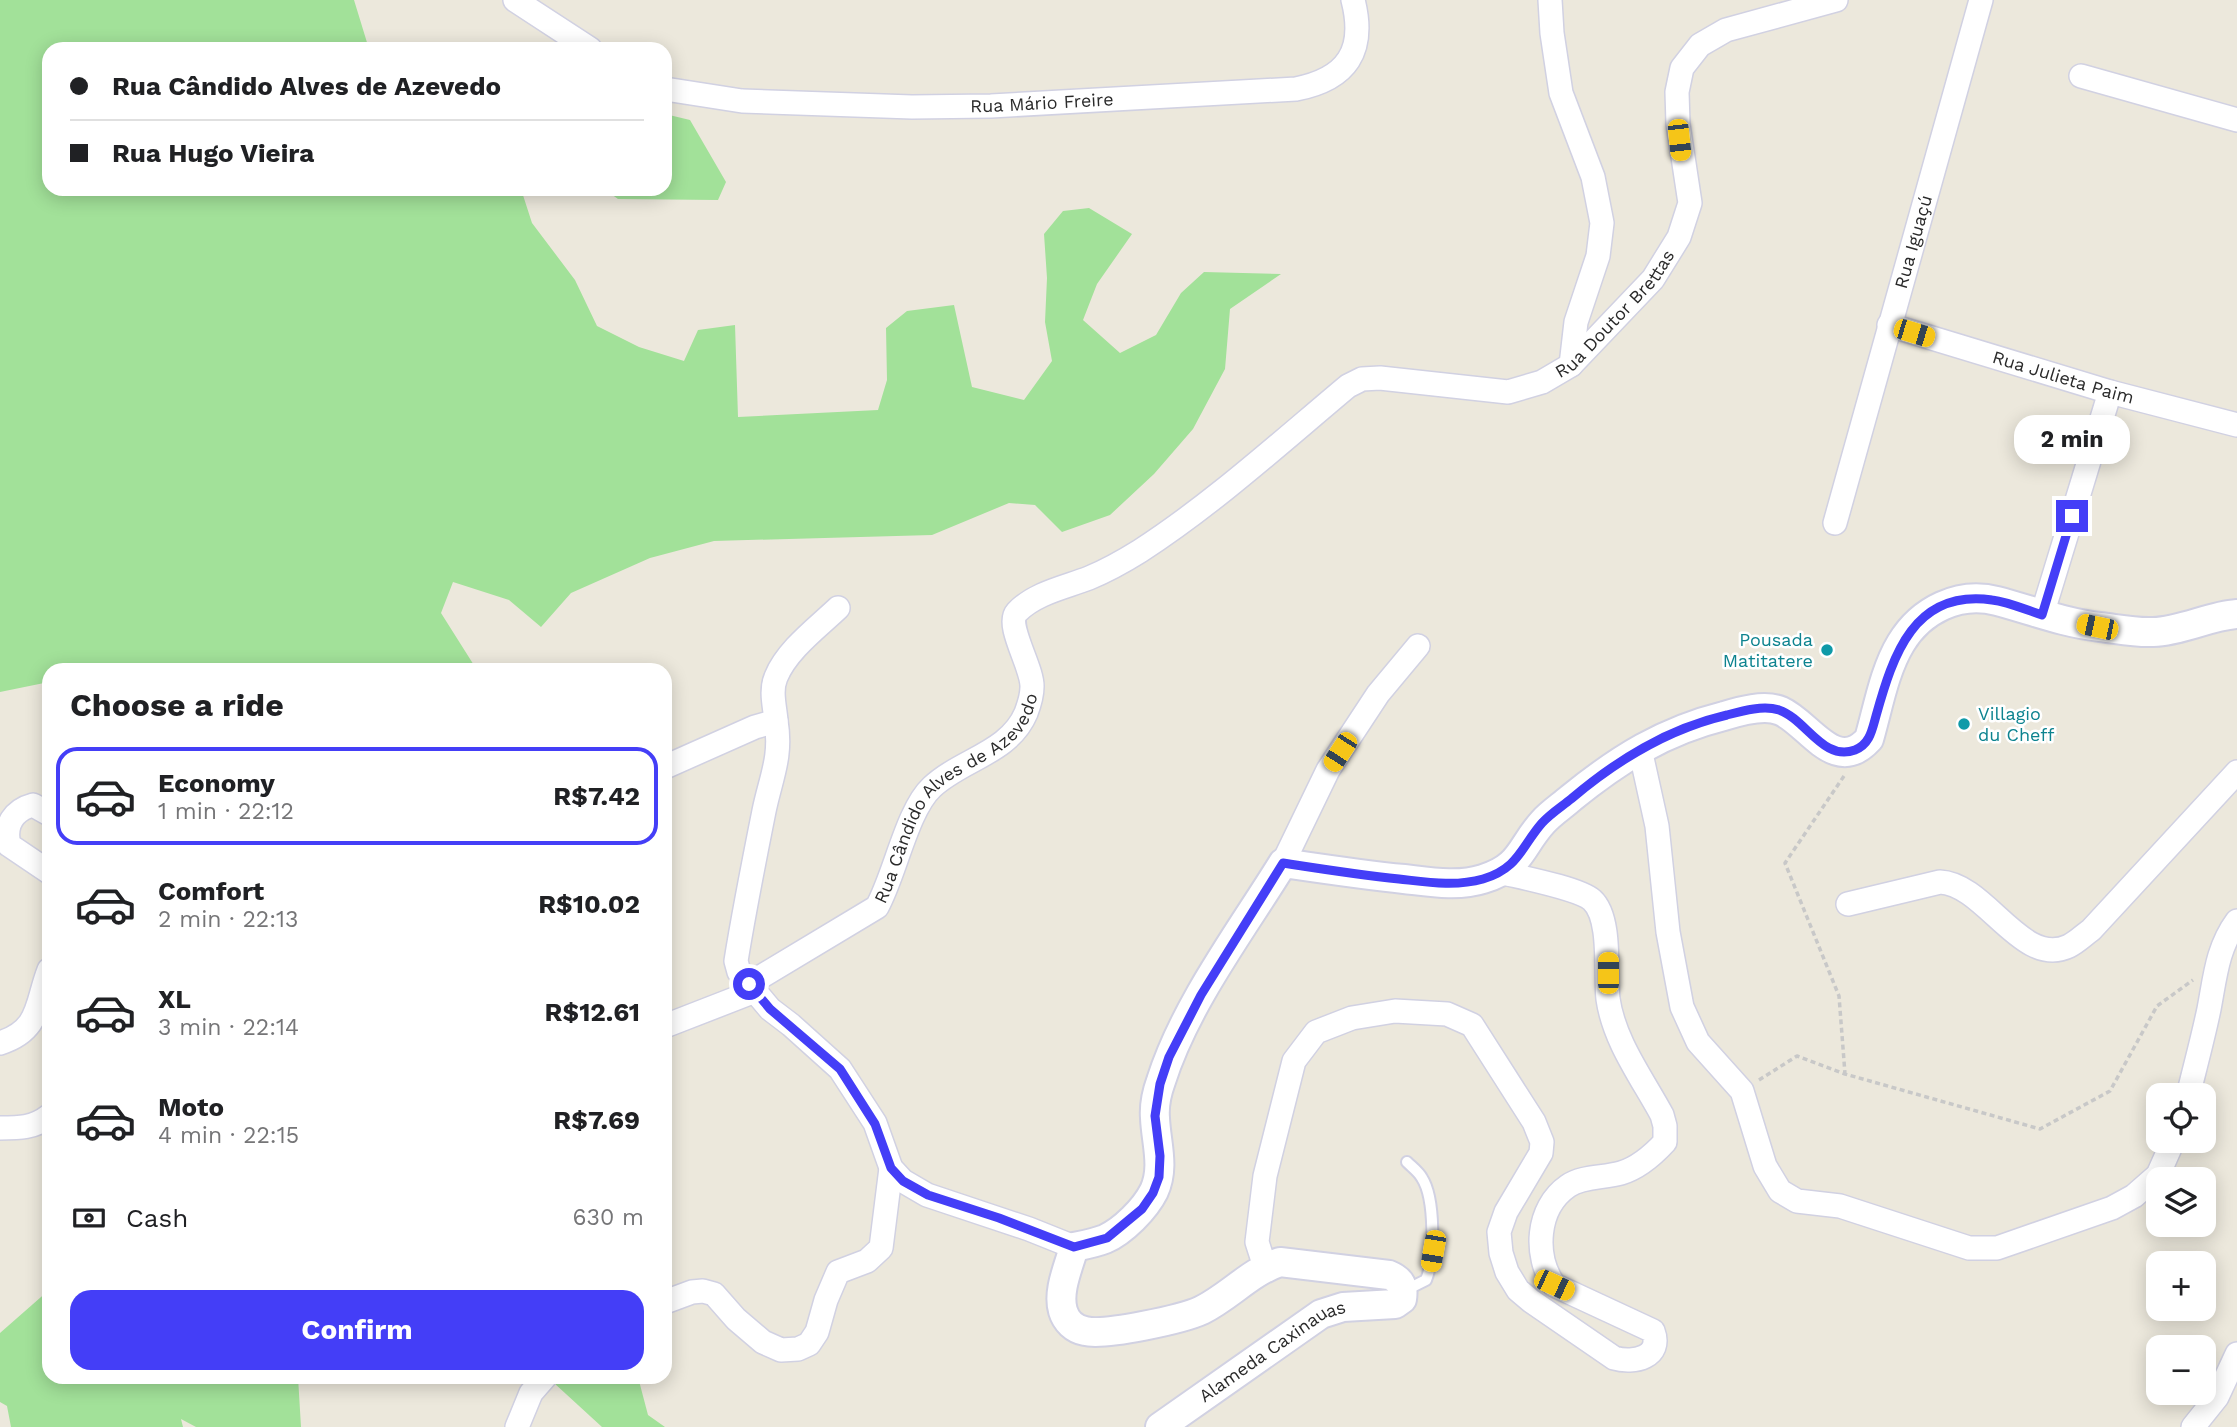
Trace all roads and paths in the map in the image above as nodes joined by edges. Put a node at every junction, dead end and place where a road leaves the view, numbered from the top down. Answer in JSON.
{"nodes":[{"id":1,"x":515,"y":0,"type":"edge"},
{"id":2,"x":1353,"y":0,"type":"edge"},
{"id":3,"x":1550,"y":0,"type":"edge"},
{"id":4,"x":1836,"y":0,"type":"edge"},
{"id":5,"x":1981,"y":0,"type":"edge"},
{"id":6,"x":579,"y":42,"type":"edge"},
{"id":7,"x":2081,"y":76,"type":"dead end"},
{"id":8,"x":672,"y":90,"type":"edge"},
{"id":9,"x":2237,"y":120,"type":"edge"},
{"id":10,"x":1889,"y":325,"type":"junction"},
{"id":11,"x":1571,"y":365,"type":"junction"},
{"id":12,"x":2110,"y":391,"type":"junction"},
{"id":13,"x":2237,"y":425,"type":"edge"},
{"id":14,"x":1835,"y":523,"type":"dead end"},
{"id":15,"x":838,"y":608,"type":"dead end"},
{"id":16,"x":2237,"y":614,"type":"edge"},
{"id":17,"x":2042,"y":615,"type":"junction"},
{"id":18,"x":1418,"y":646,"type":"dead end"},
{"id":19,"x":776,"y":721,"type":"junction"},
{"id":20,"x":1640,"y":749,"type":"junction"},
{"id":21,"x":672,"y":764,"type":"edge"},
{"id":22,"x":2237,"y":772,"type":"edge"},
{"id":23,"x":1846,"y":773,"type":"dead end"},
{"id":24,"x":42,"y":810,"type":"edge"},
{"id":25,"x":1283,"y":863,"type":"junction"},
{"id":26,"x":42,"y":867,"type":"edge"},
{"id":27,"x":1499,"y":872,"type":"junction"},
{"id":28,"x":1848,"y":904,"type":"dead end"},
{"id":29,"x":2237,"y":921,"type":"edge"},
{"id":30,"x":2217,"y":962,"type":"junction"},
{"id":31,"x":752,"y":988,"type":"junction"},
{"id":32,"x":42,"y":997,"type":"edge"},
{"id":33,"x":672,"y":1023,"type":"edge"},
{"id":34,"x":0,"y":1043,"type":"edge"},
{"id":35,"x":1845,"y":1074,"type":"junction"},
{"id":36,"x":2191,"y":1083,"type":"edge"},
{"id":37,"x":1742,"y":1091,"type":"junction"},
{"id":38,"x":42,"y":1122,"type":"edge"},
{"id":39,"x":0,"y":1128,"type":"edge"},
{"id":40,"x":2168,"y":1153,"type":"edge"},
{"id":41,"x":1407,"y":1162,"type":"dead end"},
{"id":42,"x":891,"y":1168,"type":"junction"},
{"id":43,"x":1074,"y":1247,"type":"junction"},
{"id":44,"x":1265,"y":1267,"type":"junction"},
{"id":45,"x":1399,"y":1298,"type":"junction"},
{"id":46,"x":672,"y":1300,"type":"edge"},
{"id":47,"x":2237,"y":1354,"type":"edge"},
{"id":48,"x":539,"y":1384,"type":"edge"},
{"id":49,"x":517,"y":1427,"type":"edge"},
{"id":50,"x":1160,"y":1427,"type":"edge"},
{"id":51,"x":2193,"y":1427,"type":"edge"}],
"edges":[{"from":1,"to":6,"type":"street"},
{"from":2,"to":8,"type":"street","name":"Rua Mário Freire"},
{"from":3,"to":11,"type":"street","name":"Rua Doutor Brettas"},
{"from":4,"to":11,"type":"street","name":"Rua Doutor Brettas"},
{"from":5,"to":10,"type":"street","name":"Rua Iguaçú"},
{"from":7,"to":9,"type":"street"},
{"from":10,"to":12,"type":"street","name":"Rua Julieta Paim"},
{"from":10,"to":14,"type":"street","name":"Rua Iguaçú"},
{"from":11,"to":31,"type":"street","name":"Rua Cândido Alves de Azevedo"},
{"from":12,"to":13,"type":"street","name":"Rua Julieta Paim"},
{"from":12,"to":17,"type":"street"},
{"from":15,"to":19,"type":"street"},
{"from":16,"to":17,"type":"street"},
{"from":17,"to":20,"type":"street"},
{"from":18,"to":25,"type":"street"},
{"from":19,"to":21,"type":"street"},
{"from":19,"to":31,"type":"street"},
{"from":20,"to":27,"type":"street"},
{"from":20,"to":37,"type":"street"},
{"from":22,"to":28,"type":"street"},
{"from":23,"to":35,"type":"path"},
{"from":24,"to":26,"type":"street"},
{"from":25,"to":27,"type":"street"},
{"from":25,"to":43,"type":"street"},
{"from":27,"to":44,"type":"street"},
{"from":29,"to":30,"type":"street"},
{"from":30,"to":35,"type":"path"},
{"from":30,"to":36,"type":"street"},
{"from":31,"to":33,"type":"street","name":"Rua Cândido Alves de Azevedo"},
{"from":31,"to":42,"type":"street"},
{"from":32,"to":34,"type":"street"},
{"from":35,"to":37,"type":"path"},
{"from":37,"to":40,"type":"street"},
{"from":38,"to":39,"type":"street"},
{"from":41,"to":45,"type":"lane"},
{"from":42,"to":43,"type":"street"},
{"from":42,"to":46,"type":"street"},
{"from":43,"to":44,"type":"street"},
{"from":44,"to":45,"type":"street"},
{"from":45,"to":50,"type":"street","name":"Alameda Caxinauas"},
{"from":47,"to":51,"type":"street"},
{"from":48,"to":49,"type":"street"}]}
